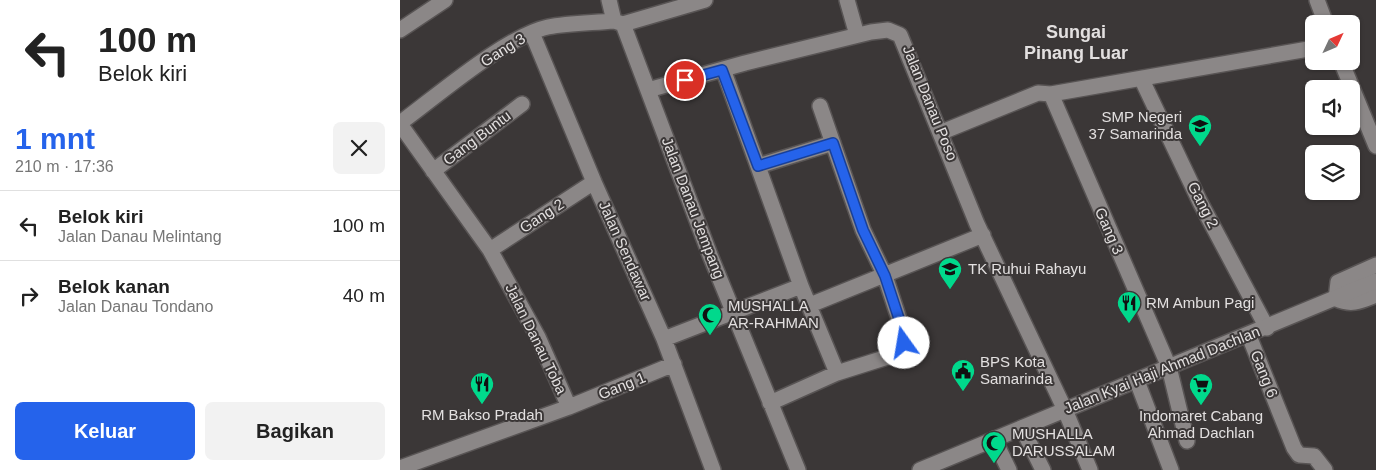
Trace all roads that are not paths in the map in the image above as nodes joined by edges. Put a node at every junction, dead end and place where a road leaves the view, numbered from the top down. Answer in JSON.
{"nodes":[{"id":1,"x":445,"y":0,"type":"edge"},
{"id":2,"x":609,"y":0,"type":"edge"},
{"id":3,"x":705,"y":0,"type":"edge"},
{"id":4,"x":847,"y":0,"type":"edge"},
{"id":5,"x":1317,"y":0,"type":"edge"},
{"id":6,"x":674,"y":5,"type":"edge"},
{"id":7,"x":1323,"y":15,"type":"edge"},
{"id":8,"x":618,"y":22,"type":"junction"},
{"id":9,"x":400,"y":30,"type":"edge"},
{"id":10,"x":532,"y":33,"type":"junction"},
{"id":11,"x":857,"y":35,"type":"junction"},
{"id":12,"x":1305,"y":50,"type":"edge"},
{"id":13,"x":722,"y":70,"type":"junction"},
{"id":14,"x":1345,"y":70,"type":"edge"},
{"id":15,"x":1142,"y":80,"type":"junction"},
{"id":16,"x":648,"y":90,"type":"junction"},
{"id":17,"x":1052,"y":94,"type":"junction"},
{"id":18,"x":522,"y":104,"type":"dead end"},
{"id":19,"x":820,"y":106,"type":"dead end"},
{"id":20,"x":400,"y":124,"type":"edge"},
{"id":21,"x":942,"y":132,"type":"junction"},
{"id":22,"x":833,"y":143,"type":"junction"},
{"id":23,"x":1376,"y":146,"type":"edge"},
{"id":24,"x":758,"y":166,"type":"junction"},
{"id":25,"x":433,"y":171,"type":"junction"},
{"id":26,"x":594,"y":182,"type":"junction"},
{"id":27,"x":983,"y":235,"type":"junction"},
{"id":28,"x":490,"y":250,"type":"junction"},
{"id":29,"x":1376,"y":265,"type":"edge"},
{"id":30,"x":885,"y":276,"type":"junction"},
{"id":31,"x":1376,"y":281,"type":"edge"},
{"id":32,"x":801,"y":286,"type":"junction"},
{"id":33,"x":1376,"y":295,"type":"edge"},
{"id":34,"x":1336,"y":299,"type":"junction"},
{"id":35,"x":810,"y":306,"type":"junction"},
{"id":36,"x":733,"y":310,"type":"junction"},
{"id":37,"x":1266,"y":328,"type":"junction"},
{"id":38,"x":1249,"y":336,"type":"junction"},
{"id":39,"x":664,"y":339,"type":"junction"},
{"id":40,"x":674,"y":364,"type":"junction"},
{"id":41,"x":1169,"y":367,"type":"junction"},
{"id":42,"x":837,"y":373,"type":"junction"},
{"id":43,"x":1137,"y":381,"type":"junction"},
{"id":44,"x":770,"y":403,"type":"junction"},
{"id":45,"x":569,"y":407,"type":"junction"},
{"id":46,"x":1065,"y":410,"type":"junction"},
{"id":47,"x":1022,"y":428,"type":"junction"},
{"id":48,"x":994,"y":439,"type":"junction"},
{"id":49,"x":1187,"y":440,"type":"dead end"},
{"id":50,"x":400,"y":468,"type":"edge"},
{"id":51,"x":714,"y":470,"type":"edge"},
{"id":52,"x":798,"y":470,"type":"edge"},
{"id":53,"x":920,"y":470,"type":"edge"},
{"id":54,"x":1009,"y":470,"type":"edge"},
{"id":55,"x":1043,"y":470,"type":"edge"},
{"id":56,"x":1090,"y":470,"type":"edge"},
{"id":57,"x":1171,"y":470,"type":"edge"},
{"id":58,"x":1325,"y":470,"type":"edge"}],
"edges":[{"from":1,"to":9,"type":"street"},
{"from":2,"to":8,"type":"street","name":"Jalan Danau Jempang"},
{"from":3,"to":6,"type":"street"},
{"from":4,"to":11,"type":"street"},
{"from":5,"to":7,"type":"street"},
{"from":6,"to":8,"type":"street"},
{"from":8,"to":10,"type":"street","name":"Gang 3"},
{"from":8,"to":16,"type":"street","name":"Jalan Danau Jempang"},
{"from":10,"to":20,"type":"street","name":"Gang 3"},
{"from":10,"to":26,"type":"street","name":"Jalan Sendawar"},
{"from":11,"to":13,"type":"street","name":"Jalan Danau Poso"},
{"from":11,"to":21,"type":"street","name":"Jalan Danau Poso"},
{"from":12,"to":15,"type":"street"},
{"from":13,"to":16,"type":"street","name":"Jalan Danau Poso"},
{"from":13,"to":24,"type":"street"},
{"from":14,"to":23,"type":"street"},
{"from":15,"to":17,"type":"street"},
{"from":15,"to":37,"type":"street","name":"Gang 2"},
{"from":16,"to":36,"type":"street","name":"Jalan Danau Jempang"},
{"from":17,"to":21,"type":"street"},
{"from":17,"to":41,"type":"street","name":"Gang 3"},
{"from":18,"to":25,"type":"street","name":"Gang Buntu"},
{"from":19,"to":22,"type":"street"},
{"from":20,"to":25,"type":"street","name":"Jalan Danau Toba"},
{"from":21,"to":27,"type":"street","name":"Jalan Danau Poso"},
{"from":22,"to":24,"type":"street"},
{"from":22,"to":30,"type":"street"},
{"from":24,"to":32,"type":"street"},
{"from":25,"to":28,"type":"street","name":"Jalan Danau Toba"},
{"from":26,"to":28,"type":"street","name":"Gang 2"},
{"from":26,"to":39,"type":"street","name":"Jalan Sendawar"},
{"from":27,"to":30,"type":"street"},
{"from":27,"to":46,"type":"street","name":"Jalan Danau Poso"},
{"from":28,"to":45,"type":"street","name":"Jalan Danau Toba"},
{"from":29,"to":34,"type":"street"},
{"from":30,"to":35,"type":"street"},
{"from":30,"to":42,"type":"street"},
{"from":31,"to":34,"type":"street","name":"Jalan Kyai Haji Ahmad Dachlan"},
{"from":32,"to":35,"type":"street"},
{"from":32,"to":36,"type":"street"},
{"from":33,"to":34,"type":"street"},
{"from":34,"to":37,"type":"street","name":"Jalan Kyai Haji Ahmad Dachlan"},
{"from":35,"to":42,"type":"street"},
{"from":36,"to":39,"type":"street"},
{"from":36,"to":44,"type":"street","name":"Jalan Danau Jempang"},
{"from":37,"to":38,"type":"street","name":"Jalan Kyai Haji Ahmad Dachlan"},
{"from":38,"to":41,"type":"street","name":"Jalan Kyai Haji Ahmad Dachlan"},
{"from":38,"to":58,"type":"street","name":"Gang 6"},
{"from":39,"to":40,"type":"street","name":"Jalan Sendawar"},
{"from":40,"to":45,"type":"street","name":"Gang 1"},
{"from":40,"to":51,"type":"street","name":"Jalan Sendawar"},
{"from":41,"to":43,"type":"street","name":"Jalan Kyai Haji Ahmad Dachlan"},
{"from":41,"to":49,"type":"street","name":"Gang 3"},
{"from":42,"to":44,"type":"street"},
{"from":43,"to":46,"type":"street","name":"Jalan Kyai Haji Ahmad Dachlan"},
{"from":43,"to":57,"type":"street"},
{"from":44,"to":52,"type":"street","name":"Jalan Danau Jempang"},
{"from":45,"to":50,"type":"street","name":"Jalan Danau Toba"},
{"from":46,"to":47,"type":"street","name":"Jalan Kyai Haji Ahmad Dachlan"},
{"from":46,"to":56,"type":"street"},
{"from":47,"to":48,"type":"street","name":"Jalan Kyai Haji Ahmad Dachlan"},
{"from":47,"to":55,"type":"street"},
{"from":48,"to":53,"type":"street","name":"Jalan Kyai Haji Ahmad Dachlan"},
{"from":48,"to":54,"type":"street"}]}
